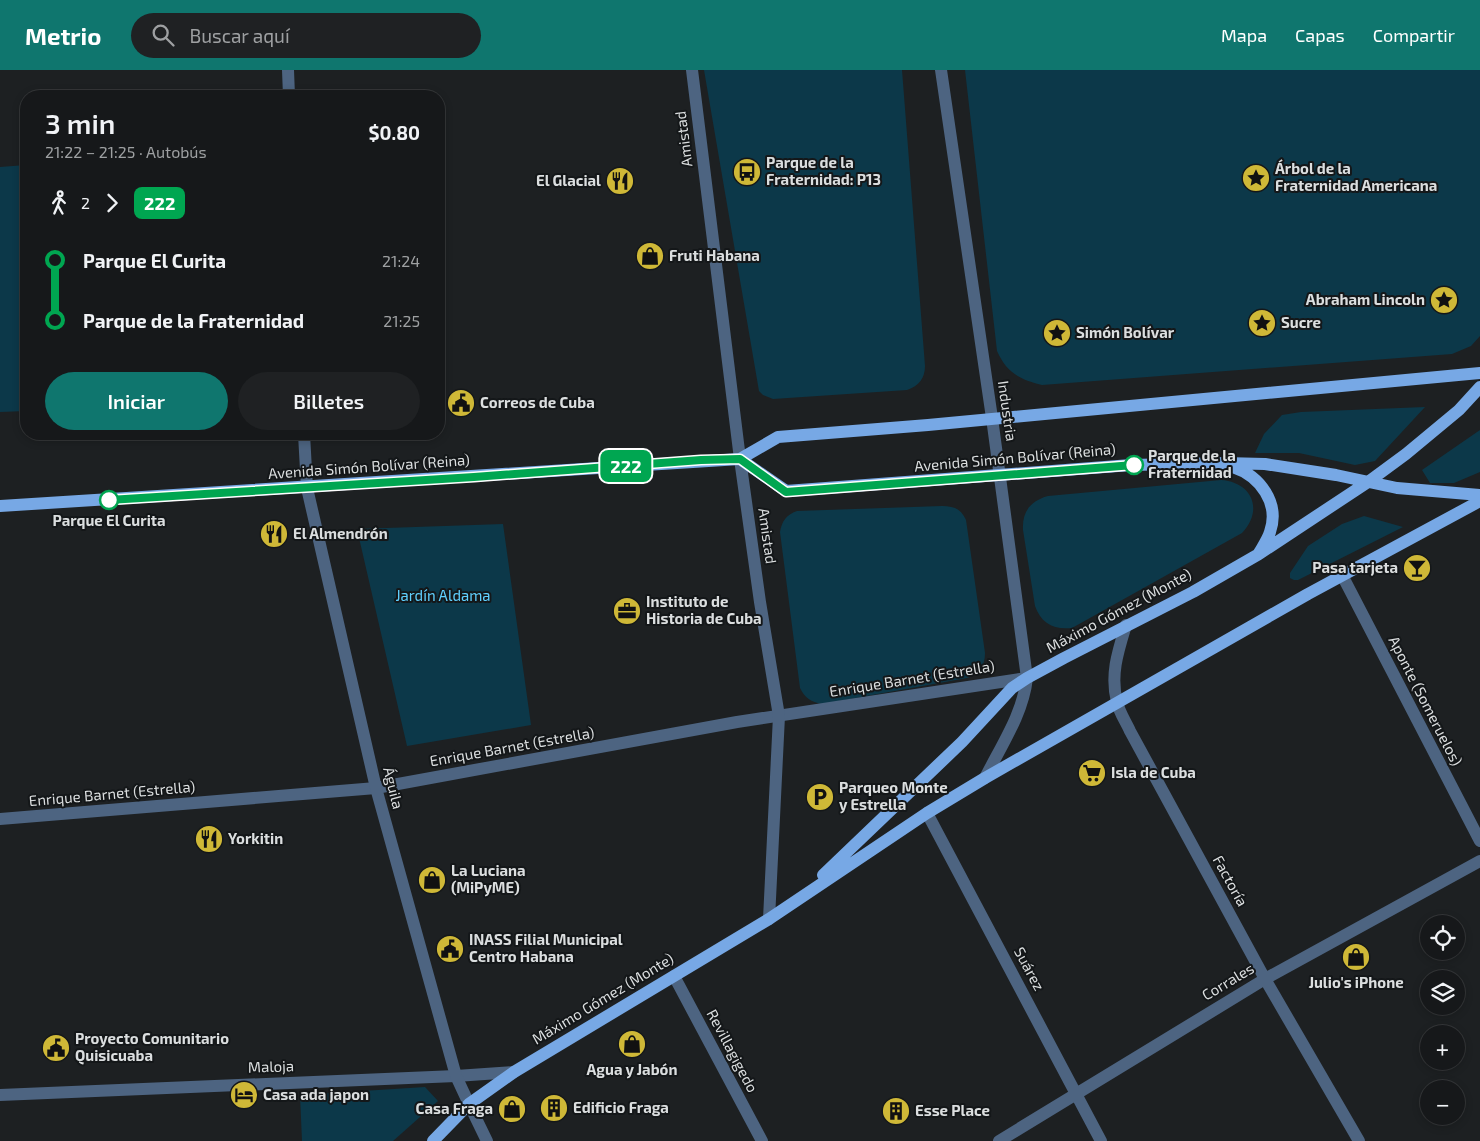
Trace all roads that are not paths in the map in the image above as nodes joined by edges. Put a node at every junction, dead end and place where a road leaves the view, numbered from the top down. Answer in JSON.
{"nodes":[{"id":1,"x":288,"y":70,"type":"edge"},
{"id":2,"x":692,"y":70,"type":"edge"},
{"id":3,"x":941,"y":70,"type":"edge"},
{"id":4,"x":289,"y":90,"type":"edge"},
{"id":5,"x":1480,"y":373,"type":"edge"},
{"id":6,"x":1480,"y":387,"type":"edge"},
{"id":7,"x":992,"y":418,"type":"junction"},
{"id":8,"x":304,"y":440,"type":"edge"},
{"id":9,"x":740,"y":459,"type":"junction"},
{"id":10,"x":1224,"y":463,"type":"junction"},
{"id":11,"x":1000,"y":476,"type":"junction"},
{"id":12,"x":1368,"y":482,"type":"junction"},
{"id":13,"x":307,"y":488,"type":"junction"},
{"id":14,"x":1480,"y":495,"type":"edge"},
{"id":15,"x":1480,"y":501,"type":"edge"},
{"id":16,"x":0,"y":506,"type":"edge"},
{"id":17,"x":1259,"y":554,"type":"junction"},
{"id":18,"x":1342,"y":576,"type":"junction"},
{"id":19,"x":1126,"y":625,"type":"junction"},
{"id":20,"x":1027,"y":678,"type":"junction"},
{"id":21,"x":1117,"y":703,"type":"junction"},
{"id":22,"x":779,"y":716,"type":"junction"},
{"id":23,"x":985,"y":778,"type":"junction"},
{"id":24,"x":376,"y":788,"type":"junction"},
{"id":25,"x":927,"y":813,"type":"junction"},
{"id":26,"x":0,"y":820,"type":"edge"},
{"id":27,"x":1480,"y":841,"type":"edge"},
{"id":28,"x":1480,"y":861,"type":"edge"},
{"id":29,"x":799,"y":897,"type":"junction"},
{"id":30,"x":769,"y":918,"type":"junction"},
{"id":31,"x":674,"y":976,"type":"junction"},
{"id":32,"x":1265,"y":978,"type":"junction"},
{"id":33,"x":514,"y":1072,"type":"junction"},
{"id":34,"x":456,"y":1076,"type":"junction"},
{"id":35,"x":1076,"y":1094,"type":"junction"},
{"id":36,"x":0,"y":1095,"type":"edge"},
{"id":37,"x":469,"y":1104,"type":"junction"},
{"id":38,"x":433,"y":1141,"type":"edge"},
{"id":39,"x":487,"y":1141,"type":"edge"},
{"id":40,"x":762,"y":1141,"type":"edge"},
{"id":41,"x":999,"y":1141,"type":"edge"},
{"id":42,"x":1101,"y":1141,"type":"edge"},
{"id":43,"x":1359,"y":1141,"type":"edge"}],
"edges":[{"from":1,"to":4,"type":"street"},
{"from":2,"to":9,"type":"street","name":"Amistad"},
{"from":3,"to":7,"type":"street","name":"Industria"},
{"from":5,"to":7,"type":"main road","name":"Avenida Simón Bolívar (Reina)"},
{"from":6,"to":12,"type":"main road","name":"Máximo Gómez (Monte)"},
{"from":7,"to":9,"type":"main road","name":"Avenida Simón Bolívar (Reina)"},
{"from":7,"to":11,"type":"street","name":"Industria"},
{"from":8,"to":13,"type":"street","name":"Águila"},
{"from":9,"to":11,"type":"main road","name":"Avenida Simón Bolívar (Reina)"},
{"from":9,"to":13,"type":"main road","name":"Avenida Simón Bolívar (Reina)"},
{"from":9,"to":22,"type":"street","name":"Amistad"},
{"from":10,"to":11,"type":"main road","name":"Avenida Simón Bolívar (Reina)"},
{"from":10,"to":12,"type":"main road","name":"Avenida Simón Bolívar (Reina)"},
{"from":10,"to":17,"type":"main road"},
{"from":11,"to":20,"type":"street","name":"Industria"},
{"from":12,"to":14,"type":"main road","name":"Avenida Simón Bolívar (Reina)"},
{"from":12,"to":17,"type":"main road","name":"Máximo Gómez (Monte)"},
{"from":13,"to":16,"type":"main road","name":"Avenida Simón Bolívar (Reina)"},
{"from":13,"to":24,"type":"street","name":"Águila"},
{"from":15,"to":18,"type":"main road","name":"Máximo Gómez (Monte)"},
{"from":17,"to":19,"type":"main road","name":"Máximo Gómez (Monte)"},
{"from":18,"to":21,"type":"main road","name":"Máximo Gómez (Monte)"},
{"from":18,"to":27,"type":"street","name":"Aponte (Someruelos)"},
{"from":19,"to":20,"type":"main road","name":"Máximo Gómez (Monte)"},
{"from":19,"to":21,"type":"street","name":"Factoría"},
{"from":20,"to":22,"type":"street","name":"Enrique Barnet (Estrella)"},
{"from":20,"to":23,"type":"street","name":"Industria"},
{"from":20,"to":29,"type":"main road","name":"Máximo Gómez (Monte)"},
{"from":21,"to":23,"type":"main road","name":"Máximo Gómez (Monte)"},
{"from":21,"to":32,"type":"street","name":"Factoría"},
{"from":22,"to":24,"type":"street","name":"Enrique Barnet (Estrella)"},
{"from":22,"to":30,"type":"street","name":"Amistad"},
{"from":23,"to":25,"type":"main road","name":"Máximo Gómez (Monte)"},
{"from":24,"to":26,"type":"street","name":"Enrique Barnet (Estrella)"},
{"from":24,"to":34,"type":"street","name":"Águila"},
{"from":25,"to":29,"type":"main road","name":"Máximo Gómez (Monte)"},
{"from":25,"to":35,"type":"street","name":"Suárez"},
{"from":28,"to":32,"type":"street","name":"Corrales"},
{"from":29,"to":30,"type":"main road","name":"Máximo Gómez (Monte)"},
{"from":30,"to":31,"type":"main road","name":"Máximo Gómez (Monte)"},
{"from":31,"to":33,"type":"main road","name":"Máximo Gómez (Monte)"},
{"from":31,"to":40,"type":"street","name":"Revillagigedo"},
{"from":32,"to":35,"type":"street","name":"Corrales"},
{"from":32,"to":43,"type":"street","name":"Factoría"},
{"from":33,"to":34,"type":"street","name":"Maloja"},
{"from":33,"to":37,"type":"main road","name":"Máximo Gómez (Monte)"},
{"from":34,"to":36,"type":"street","name":"Maloja"},
{"from":34,"to":37,"type":"street","name":"Águila"},
{"from":35,"to":41,"type":"street","name":"Corrales"},
{"from":35,"to":42,"type":"street","name":"Suárez"},
{"from":37,"to":38,"type":"main road","name":"Máximo Gómez (Monte)"},
{"from":37,"to":39,"type":"street","name":"Águila"}]}
